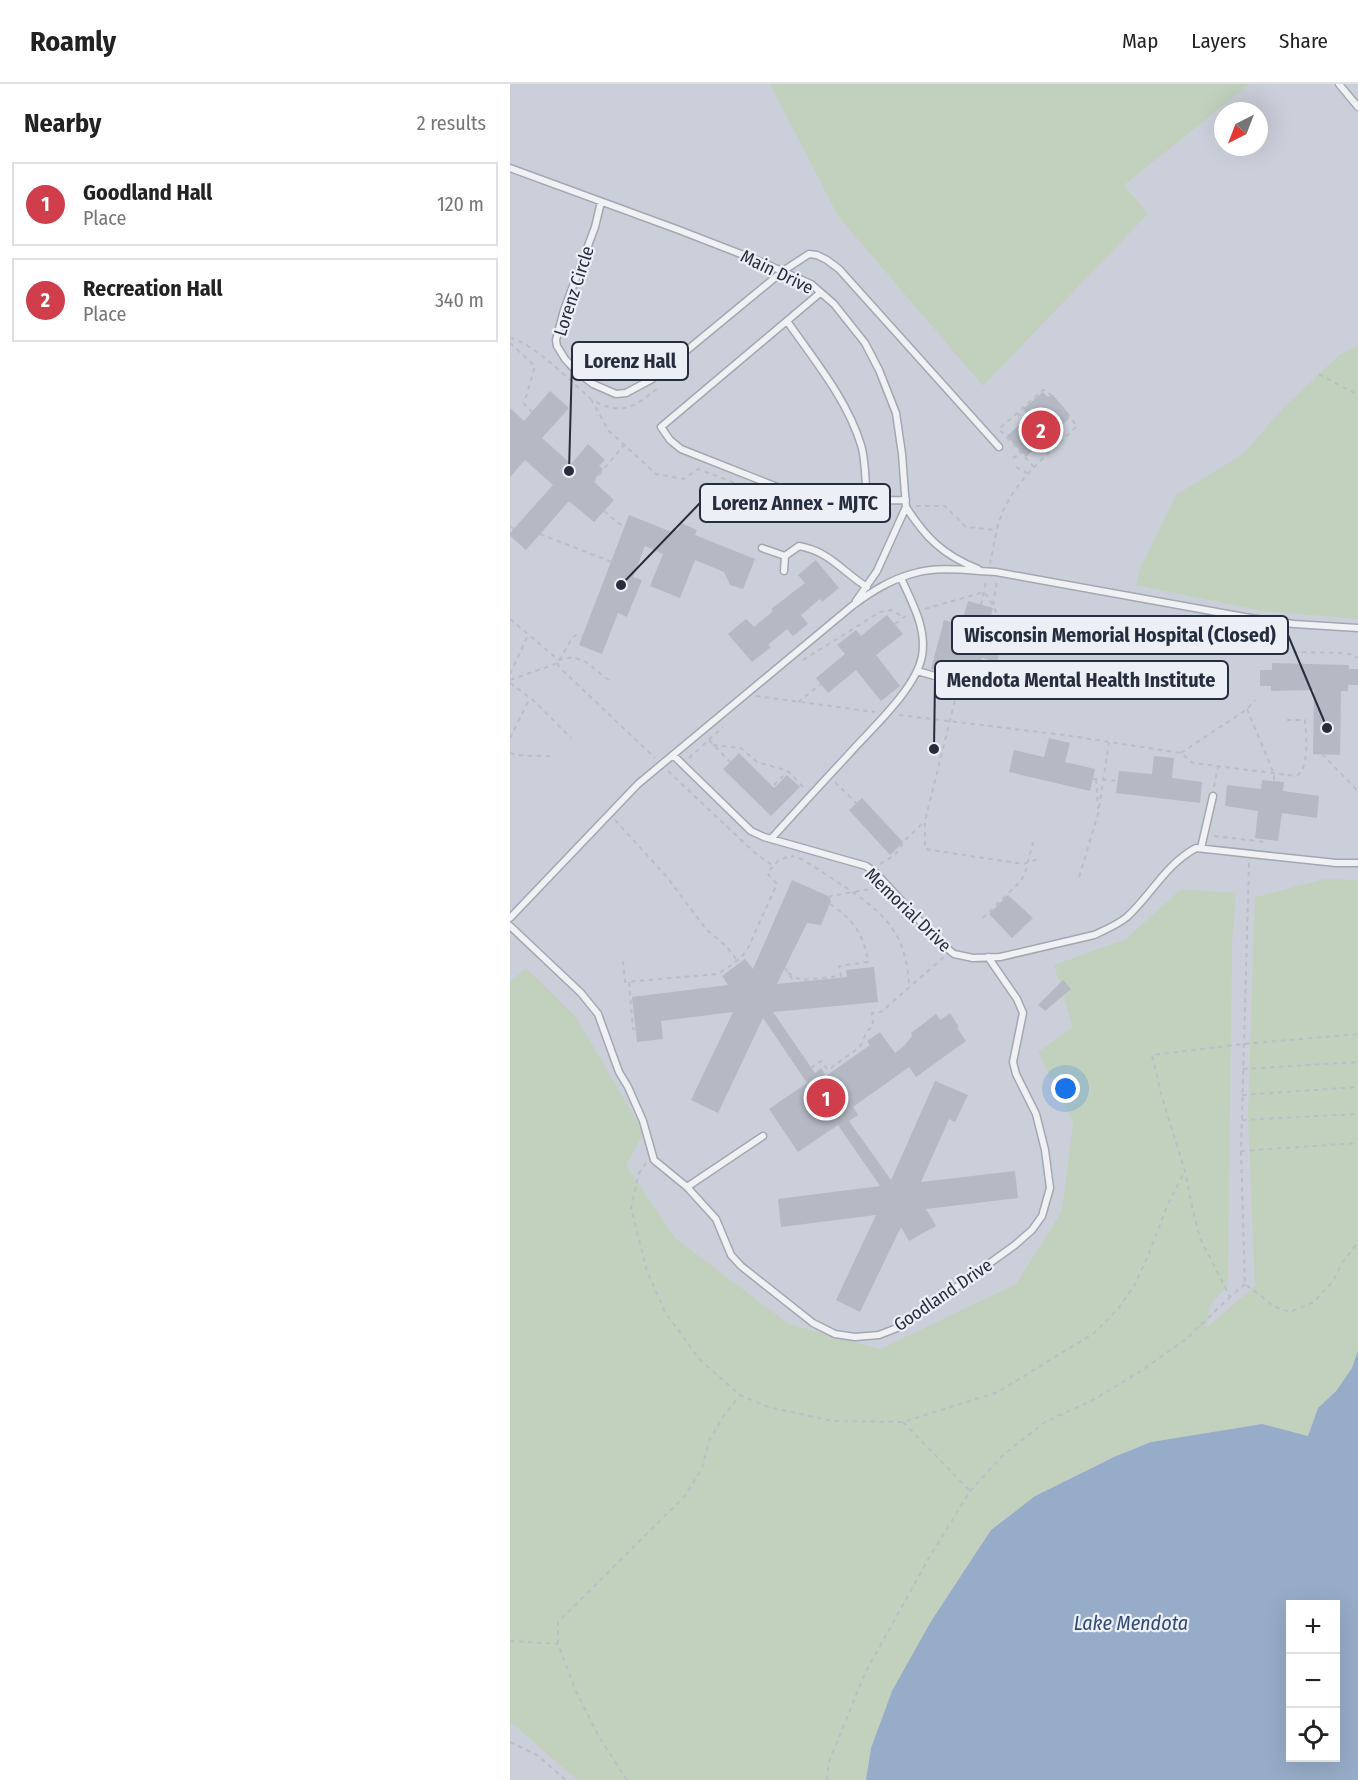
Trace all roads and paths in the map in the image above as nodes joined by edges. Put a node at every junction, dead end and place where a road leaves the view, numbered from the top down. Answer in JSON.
{"nodes":[{"id":1,"x":1339,"y":84,"type":"edge"},
{"id":2,"x":1358,"y":107,"type":"edge"},
{"id":3,"x":510,"y":168,"type":"edge"},
{"id":4,"x":601,"y":202,"type":"junction"},
{"id":5,"x":783,"y":272,"type":"junction"},
{"id":6,"x":820,"y":293,"type":"junction"},
{"id":7,"x":787,"y":321,"type":"junction"},
{"id":8,"x":510,"y":338,"type":"edge"},
{"id":9,"x":510,"y":343,"type":"edge"},
{"id":10,"x":1319,"y":374,"type":"dead end"},
{"id":11,"x":662,"y":385,"type":"dead end"},
{"id":12,"x":1051,"y":395,"type":"dead end"},
{"id":13,"x":1358,"y":395,"type":"edge"},
{"id":14,"x":532,"y":412,"type":"dead end"},
{"id":15,"x":1016,"y":414,"type":"junction"},
{"id":16,"x":1024,"y":416,"type":"dead end"},
{"id":17,"x":1069,"y":416,"type":"dead end"},
{"id":18,"x":624,"y":445,"type":"dead end"},
{"id":19,"x":999,"y":447,"type":"dead end"},
{"id":20,"x":1021,"y":453,"type":"junction"},
{"id":21,"x":1013,"y":458,"type":"dead end"},
{"id":22,"x":1017,"y":467,"type":"dead end"},
{"id":23,"x":1034,"y":467,"type":"junction"},
{"id":24,"x":1028,"y":474,"type":"junction"},
{"id":25,"x":593,"y":482,"type":"dead end"},
{"id":26,"x":867,"y":500,"type":"junction"},
{"id":27,"x":906,"y":503,"type":"junction"},
{"id":28,"x":604,"y":511,"type":"dead end"},
{"id":29,"x":510,"y":526,"type":"edge"},
{"id":30,"x":625,"y":526,"type":"dead end"},
{"id":31,"x":514,"y":529,"type":"dead end"},
{"id":32,"x":540,"y":534,"type":"dead end"},
{"id":33,"x":762,"y":548,"type":"dead end"},
{"id":34,"x":785,"y":555,"type":"junction"},
{"id":35,"x":612,"y":562,"type":"dead end"},
{"id":36,"x":784,"y":571,"type":"dead end"},
{"id":37,"x":986,"y":571,"type":"junction"},
{"id":38,"x":998,"y":572,"type":"junction"},
{"id":39,"x":901,"y":578,"type":"junction"},
{"id":40,"x":867,"y":586,"type":"junction"},
{"id":41,"x":984,"y":592,"type":"junction"},
{"id":42,"x":981,"y":605,"type":"dead end"},
{"id":43,"x":993,"y":605,"type":"junction"},
{"id":44,"x":852,"y":606,"type":"junction"},
{"id":45,"x":916,"y":611,"type":"junction"},
{"id":46,"x":904,"y":617,"type":"junction"},
{"id":47,"x":510,"y":619,"type":"edge"},
{"id":48,"x":895,"y":624,"type":"dead end"},
{"id":49,"x":1358,"y":628,"type":"edge"},
{"id":50,"x":528,"y":635,"type":"junction"},
{"id":51,"x":583,"y":636,"type":"dead end"},
{"id":52,"x":1248,"y":651,"type":"dead end"},
{"id":53,"x":1358,"y":658,"type":"edge"},
{"id":54,"x":559,"y":660,"type":"junction"},
{"id":55,"x":795,"y":665,"type":"dead end"},
{"id":56,"x":917,"y":671,"type":"junction"},
{"id":57,"x":510,"y":674,"type":"edge"},
{"id":58,"x":979,"y":677,"type":"dead end"},
{"id":59,"x":510,"y":682,"type":"edge"},
{"id":60,"x":611,"y":682,"type":"dead end"},
{"id":61,"x":963,"y":683,"type":"joint"},
{"id":62,"x":821,"y":684,"type":"dead end"},
{"id":63,"x":764,"y":690,"type":"dead end"},
{"id":64,"x":750,"y":691,"type":"junction"},
{"id":65,"x":757,"y":697,"type":"junction"},
{"id":66,"x":530,"y":698,"type":"junction"},
{"id":67,"x":1255,"y":700,"type":"dead end"},
{"id":68,"x":798,"y":702,"type":"junction"},
{"id":69,"x":1247,"y":710,"type":"junction"},
{"id":70,"x":886,"y":714,"type":"junction"},
{"id":71,"x":1287,"y":720,"type":"dead end"},
{"id":72,"x":950,"y":721,"type":"junction"},
{"id":73,"x":725,"y":726,"type":"dead end"},
{"id":74,"x":510,"y":738,"type":"edge"},
{"id":75,"x":571,"y":738,"type":"dead end"},
{"id":76,"x":709,"y":740,"type":"junction"},
{"id":77,"x":1109,"y":742,"type":"junction"},
{"id":78,"x":713,"y":745,"type":"junction"},
{"id":79,"x":510,"y":753,"type":"edge"},
{"id":80,"x":1181,"y":753,"type":"junction"},
{"id":81,"x":1322,"y":754,"type":"dead end"},
{"id":82,"x":674,"y":755,"type":"junction"},
{"id":83,"x":555,"y":757,"type":"dead end"},
{"id":84,"x":730,"y":762,"type":"dead end"},
{"id":85,"x":682,"y":764,"type":"junction"},
{"id":86,"x":1218,"y":766,"type":"junction"},
{"id":87,"x":788,"y":771,"type":"junction"},
{"id":88,"x":1274,"y":774,"type":"junction"},
{"id":89,"x":829,"y":776,"type":"junction"},
{"id":90,"x":1104,"y":780,"type":"junction"},
{"id":91,"x":1118,"y":781,"type":"dead end"},
{"id":92,"x":1274,"y":781,"type":"dead end"},
{"id":93,"x":774,"y":785,"type":"dead end"},
{"id":94,"x":1358,"y":790,"type":"edge"},
{"id":95,"x":1213,"y":796,"type":"joint"},
{"id":96,"x":804,"y":802,"type":"junction"},
{"id":97,"x":856,"y":803,"type":"dead end"},
{"id":98,"x":609,"y":813,"type":"junction"},
{"id":99,"x":1098,"y":814,"type":"junction"},
{"id":100,"x":925,"y":821,"type":"junction"},
{"id":101,"x":1093,"y":831,"type":"junction"},
{"id":102,"x":1098,"y":832,"type":"dead end"},
{"id":103,"x":1204,"y":835,"type":"junction"},
{"id":104,"x":771,"y":838,"type":"junction"},
{"id":105,"x":1265,"y":840,"type":"dead end"},
{"id":106,"x":1033,"y":842,"type":"dead end"},
{"id":107,"x":1201,"y":848,"type":"junction"},
{"id":108,"x":1249,"y":853,"type":"junction"},
{"id":109,"x":1038,"y":859,"type":"dead end"},
{"id":110,"x":1028,"y":863,"type":"junction"},
{"id":111,"x":1358,"y":863,"type":"edge"},
{"id":112,"x":869,"y":868,"type":"junction"},
{"id":113,"x":1079,"y":877,"type":"dead end"},
{"id":114,"x":886,"y":883,"type":"junction"},
{"id":115,"x":853,"y":892,"type":"junction"},
{"id":116,"x":829,"y":898,"type":"dead end"},
{"id":117,"x":830,"y":904,"type":"dead end"},
{"id":118,"x":510,"y":918,"type":"edge"},
{"id":119,"x":983,"y":918,"type":"dead end"},
{"id":120,"x":510,"y":926,"type":"edge"},
{"id":121,"x":951,"y":952,"type":"junction"},
{"id":122,"x":988,"y":957,"type":"junction"},
{"id":123,"x":737,"y":960,"type":"junction"},
{"id":124,"x":623,"y":961,"type":"dead end"},
{"id":125,"x":854,"y":964,"type":"junction"},
{"id":126,"x":785,"y":968,"type":"dead end"},
{"id":127,"x":855,"y":969,"type":"dead end"},
{"id":128,"x":788,"y":973,"type":"junction"},
{"id":129,"x":628,"y":982,"type":"junction"},
{"id":130,"x":794,"y":982,"type":"dead end"},
{"id":131,"x":909,"y":987,"type":"junction"},
{"id":132,"x":635,"y":1029,"type":"dead end"},
{"id":133,"x":1358,"y":1034,"type":"edge"},
{"id":134,"x":1243,"y":1044,"type":"junction"},
{"id":135,"x":1358,"y":1062,"type":"edge"},
{"id":136,"x":812,"y":1068,"type":"dead end"},
{"id":137,"x":1242,"y":1069,"type":"junction"},
{"id":138,"x":1358,"y":1087,"type":"edge"},
{"id":139,"x":1242,"y":1095,"type":"junction"},
{"id":140,"x":1358,"y":1114,"type":"edge"},
{"id":141,"x":1242,"y":1120,"type":"junction"},
{"id":142,"x":763,"y":1136,"type":"dead end"},
{"id":143,"x":1358,"y":1143,"type":"edge"},
{"id":144,"x":1241,"y":1151,"type":"junction"},
{"id":145,"x":687,"y":1187,"type":"junction"},
{"id":146,"x":1358,"y":1242,"type":"edge"},
{"id":147,"x":1245,"y":1284,"type":"junction"},
{"id":148,"x":1230,"y":1297,"type":"junction"},
{"id":149,"x":740,"y":1395,"type":"dead end"},
{"id":150,"x":903,"y":1422,"type":"dead end"},
{"id":151,"x":970,"y":1491,"type":"junction"},
{"id":152,"x":510,"y":1641,"type":"edge"},
{"id":153,"x":558,"y":1644,"type":"junction"},
{"id":154,"x":510,"y":1742,"type":"edge"},
{"id":155,"x":566,"y":1780,"type":"edge"},
{"id":156,"x":627,"y":1780,"type":"edge"},
{"id":157,"x":827,"y":1780,"type":"edge"}],
"edges":[{"from":1,"to":2,"type":"lane"},
{"from":3,"to":4,"type":"lane","name":"Main Drive"},
{"from":4,"to":5,"type":"lane","name":"Main Drive"},
{"from":4,"to":5,"type":"lane","name":"Lorenz Circle"},
{"from":5,"to":6,"type":"lane","name":"Main Drive"},
{"from":5,"to":19,"type":"lane"},
{"from":6,"to":7,"type":"lane"},
{"from":6,"to":27,"type":"lane","name":"Main Drive"},
{"from":7,"to":26,"type":"lane"},
{"from":7,"to":26,"type":"lane"},
{"from":8,"to":11,"type":"path"},
{"from":9,"to":14,"type":"path"},
{"from":10,"to":13,"type":"path"},
{"from":12,"to":15,"type":"path"},
{"from":15,"to":16,"type":"path"},
{"from":15,"to":20,"type":"path"},
{"from":17,"to":23,"type":"path"},
{"from":18,"to":25,"type":"path"},
{"from":20,"to":21,"type":"path"},
{"from":20,"to":23,"type":"path"},
{"from":22,"to":24,"type":"path"},
{"from":23,"to":24,"type":"path"},
{"from":24,"to":37,"type":"path"},
{"from":26,"to":27,"type":"lane"},
{"from":27,"to":37,"type":"lane","name":"Main Drive"},
{"from":27,"to":40,"type":"lane","name":"Main Drive"},
{"from":28,"to":30,"type":"path"},
{"from":29,"to":31,"type":"path"},
{"from":32,"to":35,"type":"path"},
{"from":33,"to":34,"type":"lane"},
{"from":34,"to":36,"type":"lane"},
{"from":34,"to":40,"type":"lane"},
{"from":37,"to":38,"type":"lane"},
{"from":37,"to":39,"type":"lane"},
{"from":37,"to":41,"type":"path"},
{"from":38,"to":43,"type":"path"},
{"from":38,"to":49,"type":"lane"},
{"from":39,"to":44,"type":"lane"},
{"from":39,"to":45,"type":"lane"},
{"from":40,"to":44,"type":"lane","name":"Main Drive"},
{"from":41,"to":42,"type":"path"},
{"from":41,"to":43,"type":"path"},
{"from":41,"to":45,"type":"path"},
{"from":43,"to":58,"type":"path"},
{"from":44,"to":64,"type":"lane"},
{"from":45,"to":46,"type":"path"},
{"from":45,"to":56,"type":"lane"},
{"from":46,"to":48,"type":"path"},
{"from":46,"to":55,"type":"path"},
{"from":47,"to":50,"type":"path"},
{"from":50,"to":54,"type":"path"},
{"from":50,"to":57,"type":"path"},
{"from":51,"to":54,"type":"path"},
{"from":52,"to":53,"type":"path"},
{"from":54,"to":59,"type":"path"},
{"from":54,"to":60,"type":"path"},
{"from":56,"to":61,"type":"lane"},
{"from":56,"to":70,"type":"lane"},
{"from":59,"to":66,"type":"path"},
{"from":61,"to":72,"type":"path"},
{"from":62,"to":68,"type":"path"},
{"from":63,"to":65,"type":"path"},
{"from":64,"to":65,"type":"path"},
{"from":64,"to":82,"type":"lane"},
{"from":65,"to":68,"type":"path"},
{"from":66,"to":74,"type":"path"},
{"from":66,"to":75,"type":"path"},
{"from":67,"to":69,"type":"path"},
{"from":68,"to":70,"type":"path"},
{"from":69,"to":80,"type":"path"},
{"from":69,"to":88,"type":"path"},
{"from":70,"to":72,"type":"path"},
{"from":70,"to":89,"type":"lane"},
{"from":71,"to":88,"type":"path"},
{"from":72,"to":77,"type":"path"},
{"from":72,"to":100,"type":"path"},
{"from":73,"to":76,"type":"path"},
{"from":76,"to":78,"type":"path"},
{"from":76,"to":85,"type":"path"},
{"from":77,"to":80,"type":"path"},
{"from":77,"to":90,"type":"path"},
{"from":78,"to":84,"type":"path"},
{"from":78,"to":87,"type":"path"},
{"from":79,"to":83,"type":"path"},
{"from":80,"to":86,"type":"path"},
{"from":81,"to":94,"type":"path"},
{"from":82,"to":85,"type":"lane","name":"Memorial Drive"},
{"from":82,"to":98,"type":"lane"},
{"from":85,"to":104,"type":"lane","name":"Memorial Drive"},
{"from":86,"to":88,"type":"path"},
{"from":86,"to":95,"type":"path"},
{"from":87,"to":93,"type":"path"},
{"from":87,"to":96,"type":"path"},
{"from":88,"to":92,"type":"path"},
{"from":89,"to":96,"type":"lane"},
{"from":89,"to":97,"type":"path"},
{"from":90,"to":91,"type":"path"},
{"from":90,"to":99,"type":"path"},
{"from":90,"to":99,"type":"path"},
{"from":95,"to":103,"type":"lane"},
{"from":96,"to":104,"type":"lane"},
{"from":98,"to":118,"type":"lane"},
{"from":98,"to":123,"type":"path"},
{"from":99,"to":101,"type":"path"},
{"from":100,"to":110,"type":"path"},
{"from":100,"to":112,"type":"path"},
{"from":101,"to":102,"type":"path"},
{"from":101,"to":113,"type":"path"},
{"from":103,"to":105,"type":"path"},
{"from":103,"to":107,"type":"lane"},
{"from":104,"to":112,"type":"lane","name":"Memorial Drive"},
{"from":106,"to":110,"type":"path"},
{"from":107,"to":108,"type":"lane"},
{"from":107,"to":122,"type":"lane","name":"Memorial Drive"},
{"from":108,"to":111,"type":"lane"},
{"from":108,"to":134,"type":"path"},
{"from":109,"to":110,"type":"path"},
{"from":110,"to":119,"type":"path"},
{"from":112,"to":114,"type":"lane","name":"Memorial Drive"},
{"from":114,"to":115,"type":"path"},
{"from":114,"to":121,"type":"lane","name":"Memorial Drive"},
{"from":115,"to":116,"type":"path"},
{"from":115,"to":123,"type":"path"},
{"from":115,"to":131,"type":"path"},
{"from":117,"to":125,"type":"path"},
{"from":120,"to":145,"type":"lane","name":"Goodland Drive"},
{"from":121,"to":122,"type":"lane","name":"Memorial Drive"},
{"from":121,"to":131,"type":"path"},
{"from":122,"to":145,"type":"lane","name":"Goodland Drive"},
{"from":123,"to":129,"type":"path"},
{"from":124,"to":129,"type":"path"},
{"from":125,"to":127,"type":"path"},
{"from":125,"to":128,"type":"path"},
{"from":126,"to":128,"type":"path"},
{"from":128,"to":130,"type":"path"},
{"from":129,"to":132,"type":"path"},
{"from":131,"to":136,"type":"path"},
{"from":133,"to":134,"type":"path"},
{"from":134,"to":137,"type":"path"},
{"from":134,"to":148,"type":"path"},
{"from":135,"to":137,"type":"path"},
{"from":137,"to":139,"type":"path"},
{"from":138,"to":139,"type":"path"},
{"from":139,"to":141,"type":"path"},
{"from":140,"to":141,"type":"path"},
{"from":141,"to":144,"type":"path"},
{"from":142,"to":145,"type":"lane"},
{"from":143,"to":144,"type":"path"},
{"from":144,"to":147,"type":"path"},
{"from":146,"to":147,"type":"path"},
{"from":147,"to":148,"type":"path"},
{"from":148,"to":151,"type":"path"},
{"from":149,"to":153,"type":"path"},
{"from":150,"to":151,"type":"path"},
{"from":151,"to":157,"type":"path"},
{"from":152,"to":153,"type":"path"},
{"from":153,"to":156,"type":"path"},
{"from":154,"to":155,"type":"path"}]}
